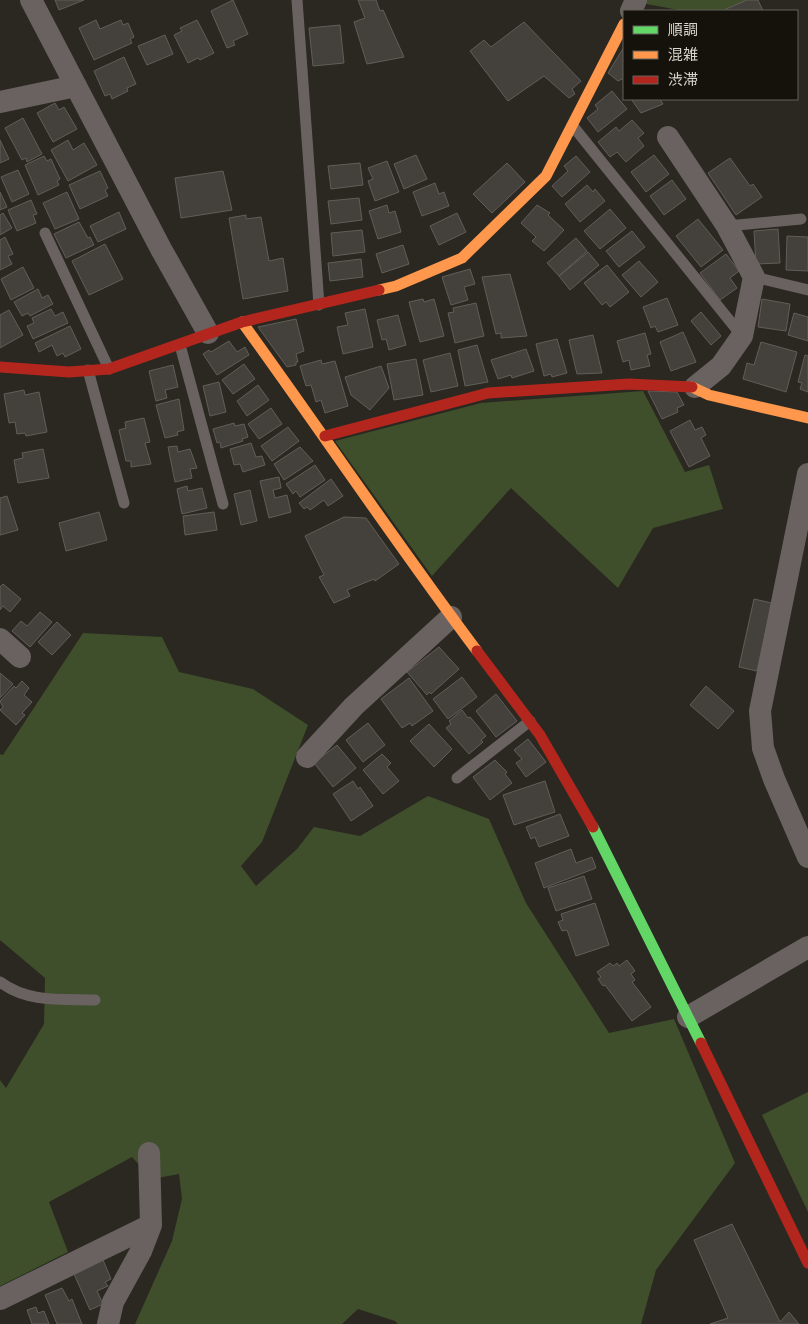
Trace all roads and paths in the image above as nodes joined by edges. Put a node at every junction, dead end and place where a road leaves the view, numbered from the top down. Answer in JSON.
{"nodes":[{"id":1,"x":31,"y":0,"type":"edge"},
{"id":2,"x":297,"y":0,"type":"edge"},
{"id":3,"x":623,"y":26,"type":"edge"},
{"id":4,"x":76,"y":86,"type":"junction"},
{"id":5,"x":0,"y":102,"type":"edge"},
{"id":6,"x":572,"y":125,"type":"junction"},
{"id":7,"x":668,"y":137,"type":"dead end"},
{"id":8,"x":801,"y":219,"type":"dead end"},
{"id":9,"x":727,"y":226,"type":"junction"},
{"id":10,"x":45,"y":233,"type":"dead end"},
{"id":11,"x":754,"y":277,"type":"junction"},
{"id":12,"x":808,"y":290,"type":"edge"},
{"id":13,"x":318,"y":305,"type":"junction"},
{"id":14,"x":242,"y":322,"type":"junction"},
{"id":15,"x":208,"y":333,"type":"junction"},
{"id":16,"x":742,"y":336,"type":"junction"},
{"id":17,"x":180,"y":345,"type":"junction"},
{"id":18,"x":0,"y":367,"type":"edge"},
{"id":19,"x":109,"y":368,"type":"junction"},
{"id":20,"x":88,"y":370,"type":"junction"},
{"id":21,"x":695,"y":387,"type":"junction"},
{"id":22,"x":808,"y":418,"type":"edge"},
{"id":23,"x":325,"y":436,"type":"junction"},
{"id":24,"x":808,"y":474,"type":"edge"},
{"id":25,"x":124,"y":503,"type":"dead end"},
{"id":26,"x":223,"y":504,"type":"dead end"},
{"id":27,"x":451,"y":617,"type":"junction"},
{"id":28,"x":0,"y":639,"type":"edge"},
{"id":29,"x":20,"y":657,"type":"dead end"},
{"id":30,"x":530,"y":722,"type":"junction"},
{"id":31,"x":307,"y":757,"type":"dead end"},
{"id":32,"x":456,"y":778,"type":"dead end"},
{"id":33,"x":808,"y":857,"type":"edge"},
{"id":34,"x":808,"y":947,"type":"edge"},
{"id":35,"x":0,"y":982,"type":"edge"},
{"id":36,"x":95,"y":1000,"type":"dead end"},
{"id":37,"x":688,"y":1017,"type":"junction"},
{"id":38,"x":149,"y":1153,"type":"dead end"},
{"id":39,"x":151,"y":1224,"type":"junction"},
{"id":40,"x":808,"y":1262,"type":"edge"},
{"id":41,"x":0,"y":1299,"type":"edge"},
{"id":42,"x":108,"y":1324,"type":"edge"}],
"edges":[{"from":1,"to":4,"type":"street"},
{"from":2,"to":13,"type":"lane"},
{"from":3,"to":6,"type":"street"},
{"from":4,"to":5,"type":"street"},
{"from":4,"to":15,"type":"street"},
{"from":6,"to":13,"type":"street"},
{"from":6,"to":16,"type":"lane"},
{"from":7,"to":9,"type":"street"},
{"from":8,"to":9,"type":"lane"},
{"from":9,"to":11,"type":"street"},
{"from":10,"to":19,"type":"lane"},
{"from":11,"to":12,"type":"lane"},
{"from":11,"to":16,"type":"street"},
{"from":13,"to":14,"type":"street"},
{"from":14,"to":15,"type":"street"},
{"from":14,"to":23,"type":"street"},
{"from":15,"to":17,"type":"street"},
{"from":16,"to":21,"type":"street"},
{"from":17,"to":19,"type":"street"},
{"from":17,"to":26,"type":"lane"},
{"from":18,"to":20,"type":"street"},
{"from":19,"to":20,"type":"street"},
{"from":20,"to":25,"type":"lane"},
{"from":21,"to":22,"type":"street"},
{"from":21,"to":23,"type":"street"},
{"from":23,"to":27,"type":"street"},
{"from":24,"to":33,"type":"street"},
{"from":27,"to":30,"type":"street"},
{"from":27,"to":31,"type":"street"},
{"from":28,"to":29,"type":"street"},
{"from":30,"to":32,"type":"lane"},
{"from":30,"to":37,"type":"street"},
{"from":34,"to":37,"type":"street"},
{"from":35,"to":36,"type":"lane"},
{"from":37,"to":40,"type":"street"},
{"from":38,"to":39,"type":"street"},
{"from":39,"to":41,"type":"street"},
{"from":39,"to":42,"type":"street"}]}
